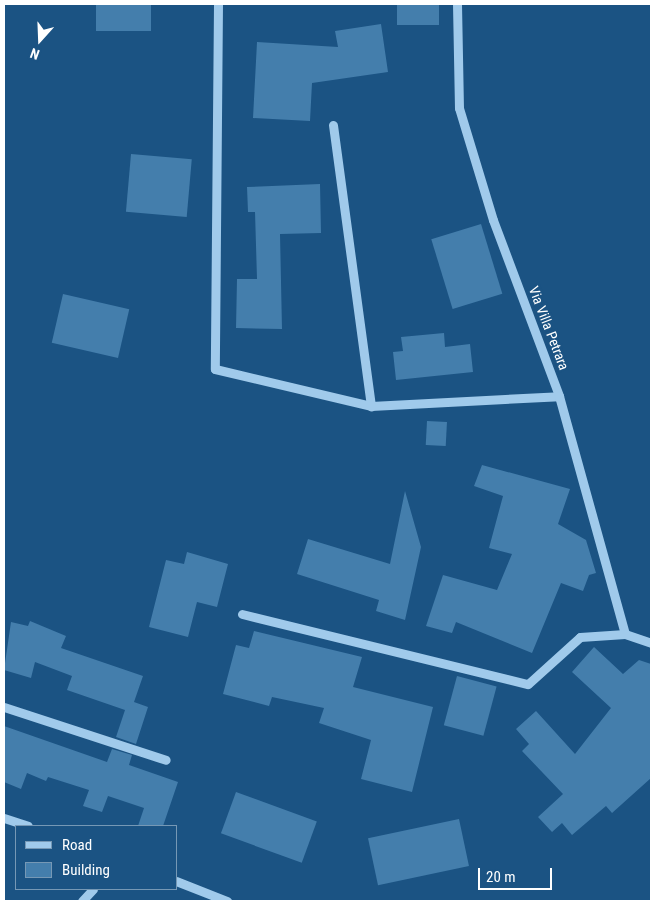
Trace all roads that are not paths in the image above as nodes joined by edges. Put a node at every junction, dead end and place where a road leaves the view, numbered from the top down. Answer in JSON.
{"nodes":[{"id":1,"x":218,"y":4,"type":"edge"},
{"id":2,"x":457,"y":4,"type":"edge"},
{"id":3,"x":333,"y":125,"type":"dead end"},
{"id":4,"x":559,"y":396,"type":"junction"},
{"id":5,"x":371,"y":406,"type":"junction"},
{"id":6,"x":242,"y":614,"type":"dead end"},
{"id":7,"x":625,"y":634,"type":"junction"},
{"id":8,"x":651,"y":643,"type":"edge"},
{"id":9,"x":4,"y":707,"type":"edge"},
{"id":10,"x":166,"y":760,"type":"dead end"},
{"id":11,"x":4,"y":818,"type":"edge"},
{"id":12,"x":25,"y":825,"type":"edge"},
{"id":13,"x":178,"y":882,"type":"edge"},
{"id":14,"x":92,"y":890,"type":"edge"},
{"id":15,"x":82,"y":901,"type":"edge"},
{"id":16,"x":228,"y":901,"type":"edge"}],
"edges":[{"from":1,"to":5,"type":"street"},
{"from":2,"to":4,"type":"street","name":"Via Villa Petrara"},
{"from":3,"to":5,"type":"street"},
{"from":4,"to":5,"type":"street"},
{"from":4,"to":7,"type":"street","name":"Via Villa Petrara"},
{"from":6,"to":7,"type":"street"},
{"from":7,"to":8,"type":"street"},
{"from":9,"to":10,"type":"street"},
{"from":11,"to":12,"type":"street"},
{"from":13,"to":16,"type":"street"},
{"from":14,"to":15,"type":"street"}]}
